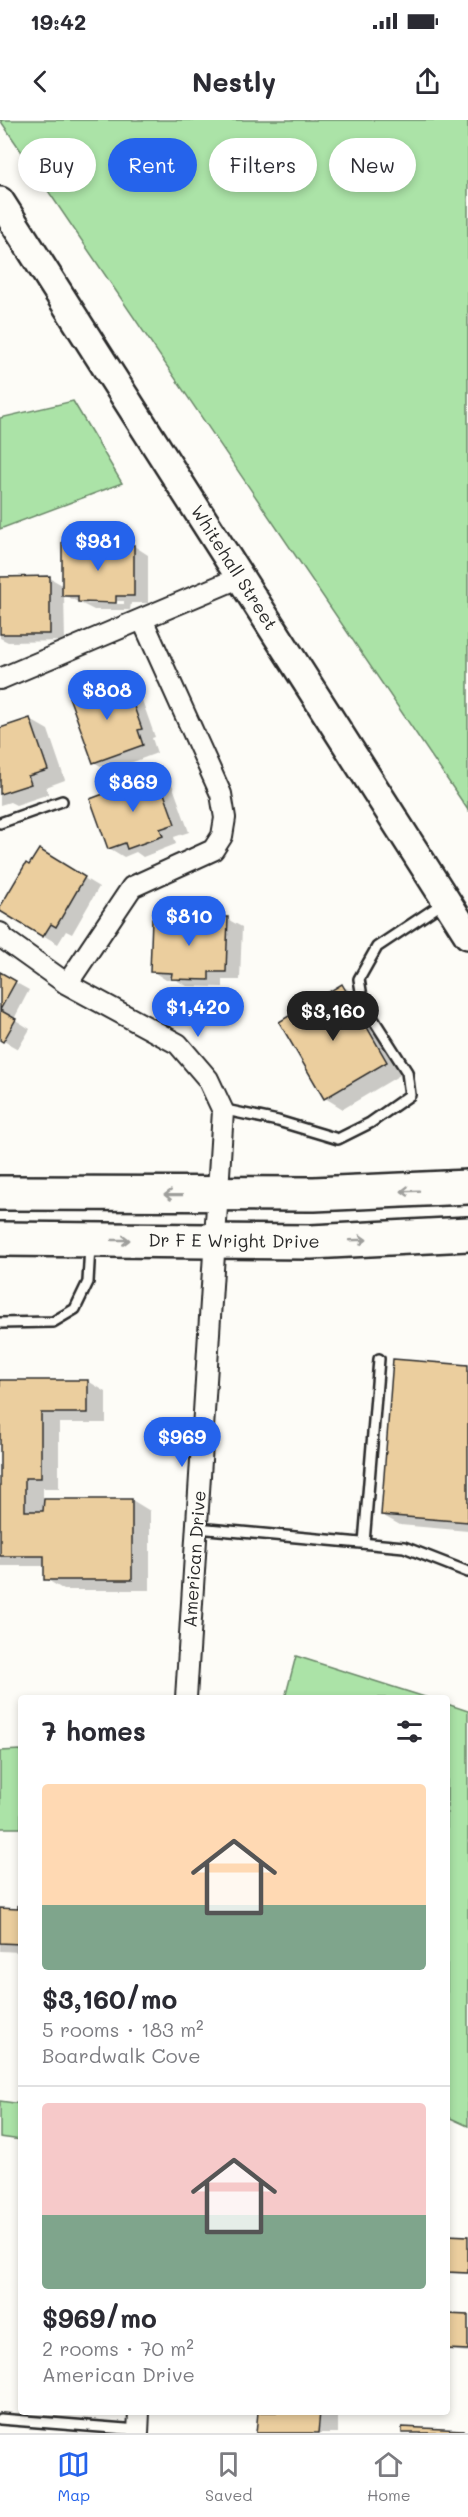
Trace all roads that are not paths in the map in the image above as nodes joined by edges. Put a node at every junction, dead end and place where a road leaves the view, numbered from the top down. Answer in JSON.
{"nodes":[{"id":1,"x":0,"y":201,"type":"edge"},
{"id":2,"x":241,"y":577,"type":"junction"},
{"id":3,"x":142,"y":619,"type":"junction"},
{"id":4,"x":0,"y":679,"type":"edge"},
{"id":5,"x":62,"y":801,"type":"dead end"},
{"id":6,"x":0,"y":823,"type":"edge"},
{"id":7,"x":446,"y":901,"type":"junction"},
{"id":8,"x":0,"y":933,"type":"edge"},
{"id":9,"x":468,"y":935,"type":"edge"},
{"id":10,"x":67,"y":984,"type":"junction"},
{"id":11,"x":221,"y":1109,"type":"junction"},
{"id":12,"x":468,"y":1187,"type":"edge"},
{"id":13,"x":0,"y":1193,"type":"edge"},
{"id":14,"x":219,"y":1195,"type":"junction"},
{"id":15,"x":468,"y":1234,"type":"edge"},
{"id":16,"x":0,"y":1239,"type":"edge"},
{"id":17,"x":90,"y":1239,"type":"junction"},
{"id":18,"x":216,"y":1241,"type":"junction"},
{"id":19,"x":0,"y":1323,"type":"edge"},
{"id":20,"x":379,"y":1359,"type":"dead end"},
{"id":21,"x":197,"y":1528,"type":"junction"},
{"id":22,"x":364,"y":1543,"type":"junction"},
{"id":23,"x":468,"y":1572,"type":"edge"},
{"id":24,"x":186,"y":1695,"type":"edge"},
{"id":25,"x":0,"y":2420,"type":"edge"},
{"id":26,"x":138,"y":2425,"type":"edge"}],
"edges":[{"from":1,"to":2,"type":"street","name":"Whitehall Street"},
{"from":2,"to":3,"type":"street"},
{"from":2,"to":7,"type":"street","name":"Whitehall Street"},
{"from":3,"to":4,"type":"street"},
{"from":3,"to":10,"type":"street"},
{"from":5,"to":6,"type":"lane"},
{"from":7,"to":9,"type":"street","name":"Whitehall Street"},
{"from":7,"to":11,"type":"lane"},
{"from":8,"to":10,"type":"street"},
{"from":10,"to":11,"type":"street"},
{"from":11,"to":14,"type":"street","name":"American Drive"},
{"from":12,"to":14,"type":"highway","one_way":true},
{"from":14,"to":13,"type":"highway","one_way":true},
{"from":14,"to":18,"type":"street","name":"American Drive"},
{"from":18,"to":15,"type":"highway","name":"Dr F E Wright Drive","one_way":true},
{"from":16,"to":17,"type":"highway","name":"Dr F E Wright Drive"},
{"from":17,"to":18,"type":"highway","name":"Dr F E Wright Drive","one_way":true},
{"from":17,"to":19,"type":"lane"},
{"from":18,"to":21,"type":"street","name":"American Drive"},
{"from":20,"to":22,"type":"lane"},
{"from":21,"to":22,"type":"lane"},
{"from":21,"to":24,"type":"street","name":"American Drive"},
{"from":22,"to":23,"type":"lane"},
{"from":25,"to":26,"type":"lane"}]}
